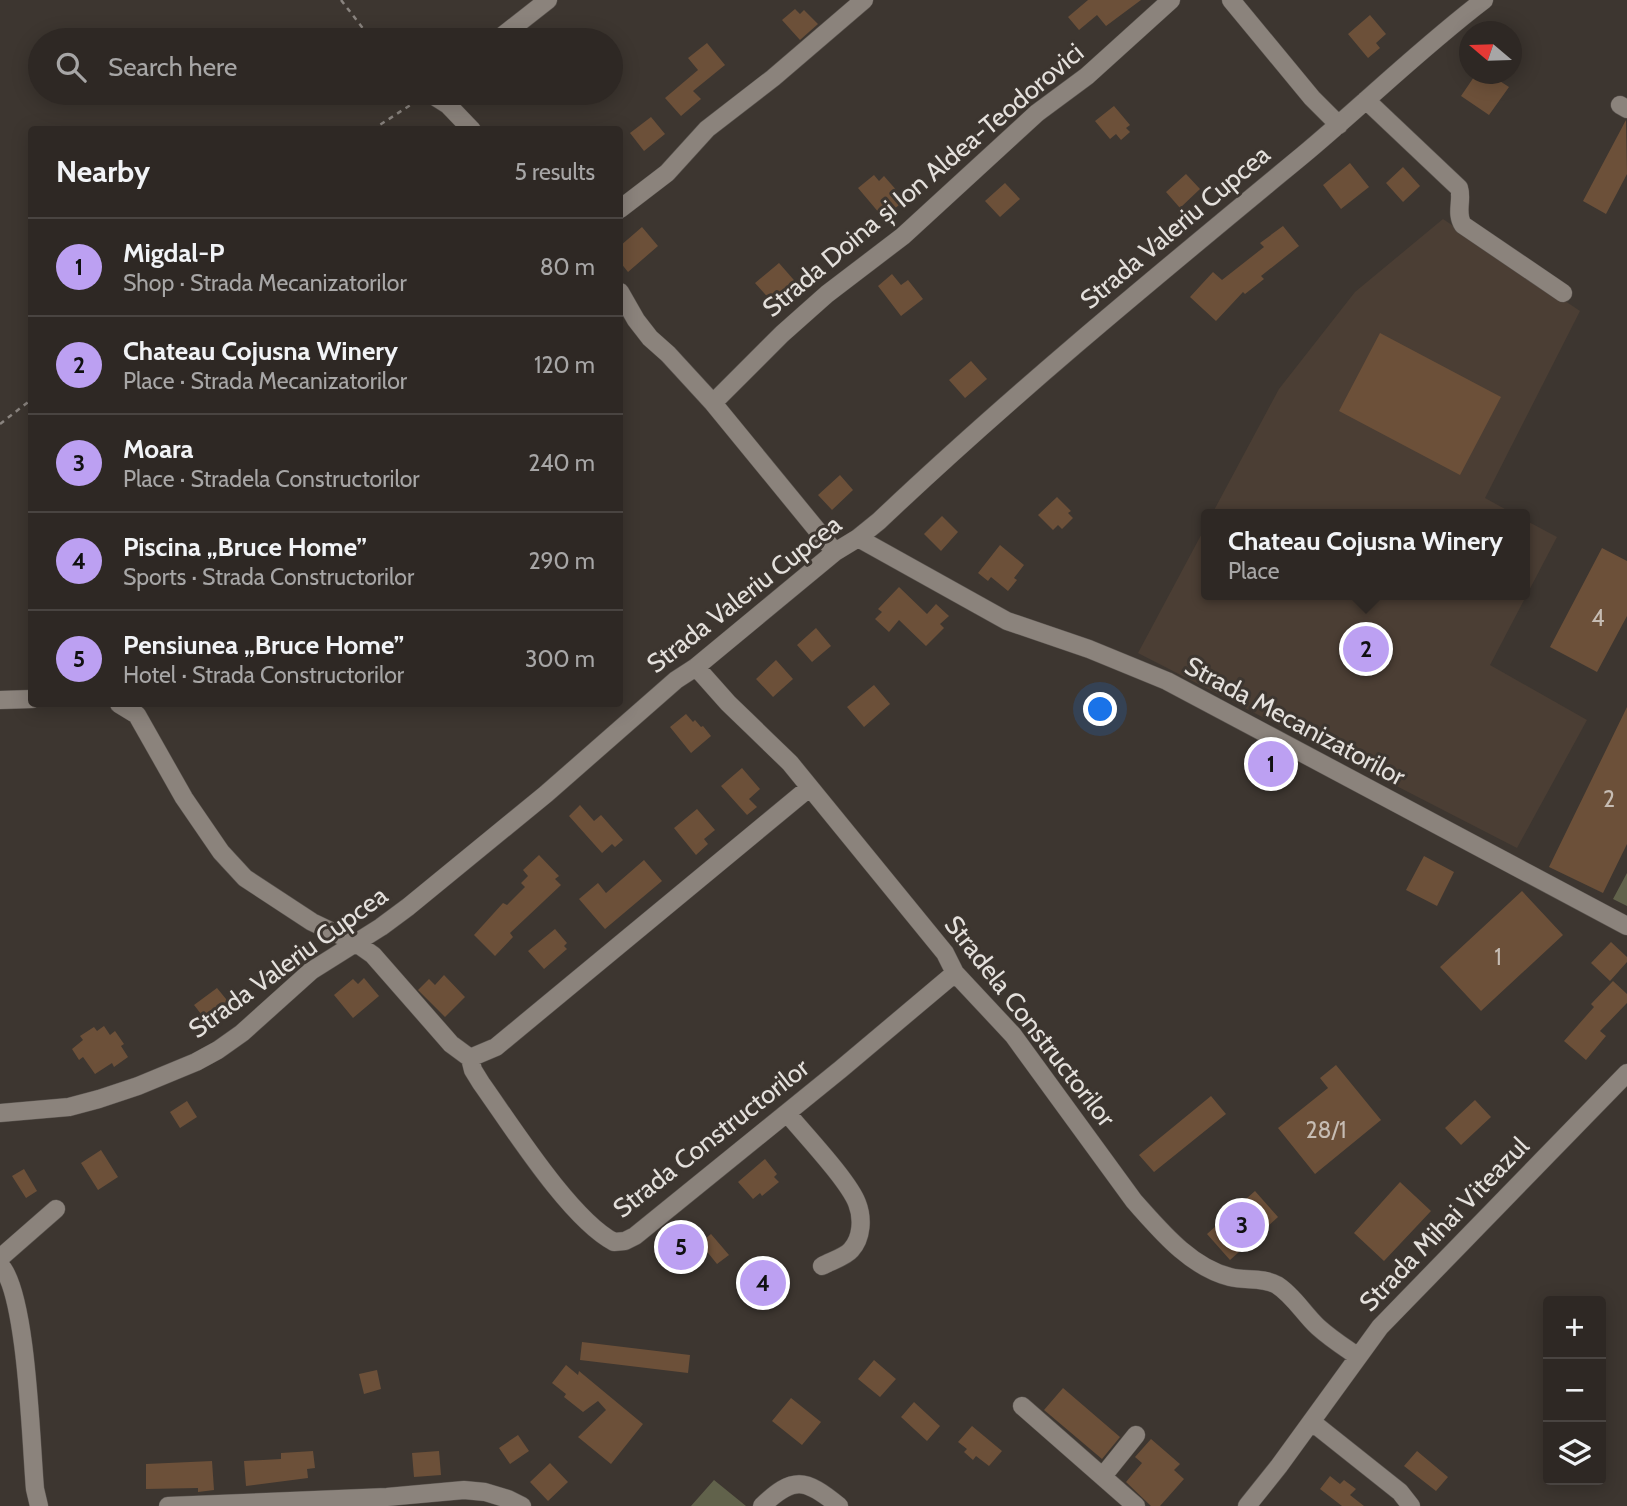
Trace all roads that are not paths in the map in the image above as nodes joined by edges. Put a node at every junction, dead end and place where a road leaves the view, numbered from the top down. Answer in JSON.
{"nodes":[{"id":1,"x":548,"y":0,"type":"edge"},
{"id":2,"x":864,"y":0,"type":"edge"},
{"id":3,"x":1171,"y":0,"type":"edge"},
{"id":4,"x":1231,"y":0,"type":"edge"},
{"id":5,"x":1484,"y":0,"type":"edge"},
{"id":6,"x":512,"y":28,"type":"edge"},
{"id":7,"x":1366,"y":100,"type":"junction"},
{"id":8,"x":448,"y":105,"type":"edge"},
{"id":9,"x":1339,"y":125,"type":"junction"},
{"id":10,"x":468,"y":126,"type":"edge"},
{"id":11,"x":623,"y":207,"type":"edge"},
{"id":12,"x":1563,"y":293,"type":"dead end"},
{"id":13,"x":623,"y":297,"type":"edge"},
{"id":14,"x":713,"y":402,"type":"junction"},
{"id":15,"x":858,"y":538,"type":"junction"},
{"id":16,"x":835,"y":552,"type":"junction"},
{"id":17,"x":696,"y":667,"type":"junction"},
{"id":18,"x":28,"y":699,"type":"edge"},
{"id":19,"x":0,"y":700,"type":"edge"},
{"id":20,"x":124,"y":707,"type":"edge"},
{"id":21,"x":809,"y":788,"type":"junction"},
{"id":22,"x":1627,"y":926,"type":"edge"},
{"id":23,"x":356,"y":943,"type":"junction"},
{"id":24,"x":955,"y":973,"type":"junction"},
{"id":25,"x":470,"y":1058,"type":"junction"},
{"id":26,"x":1627,"y":1073,"type":"edge"},
{"id":27,"x":0,"y":1113,"type":"edge"},
{"id":28,"x":787,"y":1113,"type":"junction"},
{"id":29,"x":56,"y":1209,"type":"dead end"},
{"id":30,"x":0,"y":1258,"type":"edge"},
{"id":31,"x":0,"y":1265,"type":"edge"},
{"id":32,"x":822,"y":1266,"type":"dead end"},
{"id":33,"x":1357,"y":1356,"type":"junction"},
{"id":34,"x":1022,"y":1406,"type":"dead end"},
{"id":35,"x":1311,"y":1422,"type":"junction"},
{"id":36,"x":1136,"y":1435,"type":"dead end"},
{"id":37,"x":1103,"y":1476,"type":"junction"},
{"id":38,"x":316,"y":1503,"type":"edge"},
{"id":39,"x":39,"y":1506,"type":"edge"},
{"id":40,"x":168,"y":1506,"type":"edge"},
{"id":41,"x":522,"y":1506,"type":"edge"},
{"id":42,"x":762,"y":1506,"type":"edge"},
{"id":43,"x":839,"y":1506,"type":"edge"},
{"id":44,"x":1136,"y":1506,"type":"edge"},
{"id":45,"x":1247,"y":1506,"type":"edge"},
{"id":46,"x":1411,"y":1506,"type":"edge"}],
"edges":[{"from":1,"to":6,"type":"street"},
{"from":2,"to":11,"type":"street"},
{"from":3,"to":14,"type":"street","name":"Strada Doina și Ion Aldea-Teodorovici"},
{"from":4,"to":9,"type":"street"},
{"from":5,"to":7,"type":"street","name":"Strada Valeriu Cupcea"},
{"from":7,"to":9,"type":"street","name":"Strada Valeriu Cupcea"},
{"from":7,"to":12,"type":"street"},
{"from":8,"to":10,"type":"street"},
{"from":9,"to":15,"type":"street","name":"Strada Valeriu Cupcea"},
{"from":13,"to":14,"type":"street"},
{"from":14,"to":16,"type":"street"},
{"from":15,"to":16,"type":"street","name":"Strada Valeriu Cupcea"},
{"from":15,"to":22,"type":"street","name":"Strada Mecanizatorilor"},
{"from":16,"to":17,"type":"street","name":"Strada Valeriu Cupcea"},
{"from":17,"to":21,"type":"street","name":"Stradela Constructorilor"},
{"from":17,"to":23,"type":"street","name":"Strada Valeriu Cupcea"},
{"from":18,"to":19,"type":"street"},
{"from":20,"to":23,"type":"street","name":"Strada Constructorilor"},
{"from":21,"to":24,"type":"street","name":"Stradela Constructorilor"},
{"from":21,"to":25,"type":"street"},
{"from":23,"to":25,"type":"street","name":"Strada Constructorilor"},
{"from":23,"to":27,"type":"street","name":"Strada Valeriu Cupcea"},
{"from":24,"to":28,"type":"street","name":"Strada Constructorilor"},
{"from":24,"to":33,"type":"street","name":"Stradela Constructorilor"},
{"from":25,"to":28,"type":"street","name":"Strada Constructorilor"},
{"from":26,"to":33,"type":"street","name":"Strada Mihai Viteazul"},
{"from":28,"to":32,"type":"street"},
{"from":29,"to":30,"type":"street"},
{"from":31,"to":39,"type":"street"},
{"from":33,"to":35,"type":"street","name":"Strada Mihai Viteazul"},
{"from":34,"to":37,"type":"street"},
{"from":35,"to":45,"type":"street","name":"Strada Mihai Viteazul"},
{"from":35,"to":46,"type":"street"},
{"from":36,"to":37,"type":"street"},
{"from":37,"to":44,"type":"street"},
{"from":38,"to":40,"type":"street"},
{"from":38,"to":41,"type":"street"},
{"from":42,"to":43,"type":"street"}]}
